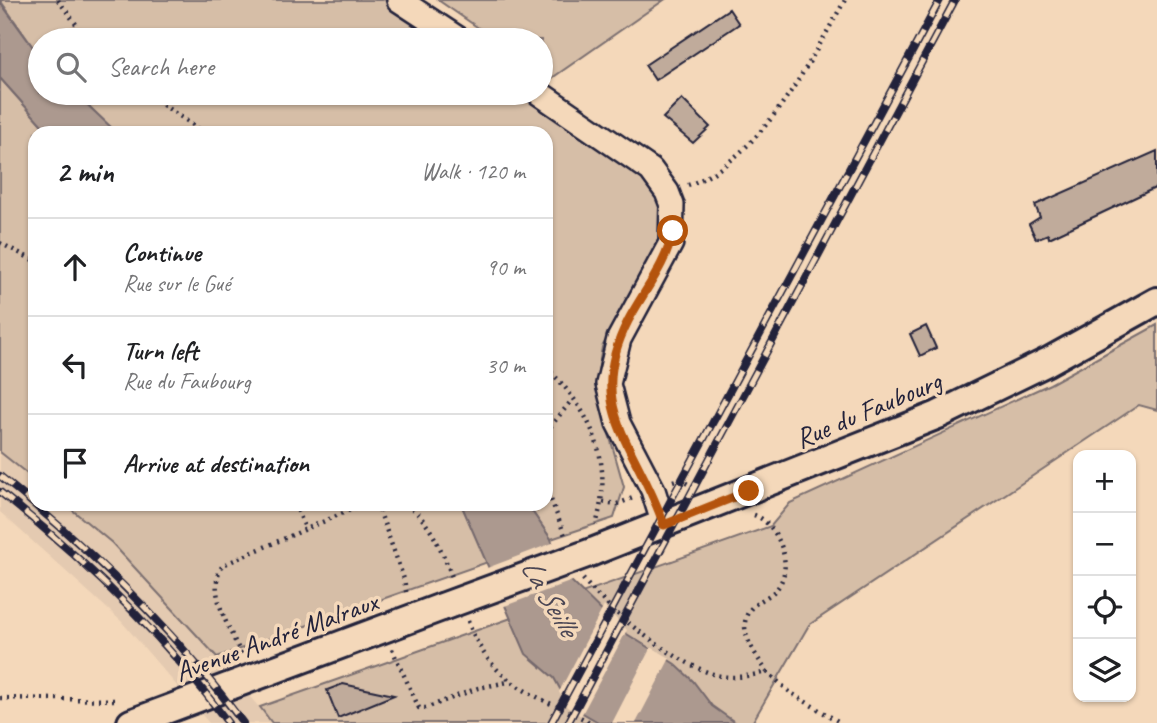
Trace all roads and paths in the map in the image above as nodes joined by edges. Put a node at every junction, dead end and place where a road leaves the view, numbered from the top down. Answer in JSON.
{"nodes":[{"id":1,"x":58,"y":0,"type":"edge"},
{"id":2,"x":399,"y":0,"type":"edge"},
{"id":3,"x":845,"y":0,"type":"edge"},
{"id":4,"x":79,"y":28,"type":"edge"},
{"id":5,"x":442,"y":28,"type":"edge"},
{"id":6,"x":553,"y":102,"type":"edge"},
{"id":7,"x":163,"y":105,"type":"edge"},
{"id":8,"x":194,"y":126,"type":"edge"},
{"id":9,"x":667,"y":192,"type":"junction"},
{"id":10,"x":0,"y":243,"type":"edge"},
{"id":11,"x":28,"y":257,"type":"edge"},
{"id":12,"x":1157,"y":301,"type":"edge"},
{"id":13,"x":553,"y":376,"type":"edge"},
{"id":14,"x":572,"y":400,"type":"junction"},
{"id":15,"x":553,"y":423,"type":"edge"},
{"id":16,"x":653,"y":490,"type":"junction"},
{"id":17,"x":553,"y":498,"type":"edge"},
{"id":18,"x":724,"y":501,"type":"junction"},
{"id":19,"x":603,"y":502,"type":"junction"},
{"id":20,"x":298,"y":511,"type":"edge"},
{"id":21,"x":348,"y":511,"type":"edge"},
{"id":22,"x":380,"y":511,"type":"edge"},
{"id":23,"x":416,"y":511,"type":"edge"},
{"id":24,"x":664,"y":525,"type":"junction"},
{"id":25,"x":306,"y":530,"type":"junction"},
{"id":26,"x":587,"y":554,"type":"junction"},
{"id":27,"x":407,"y":597,"type":"dead end"},
{"id":28,"x":454,"y":601,"type":"junction"},
{"id":29,"x":384,"y":629,"type":"junction"},
{"id":30,"x":241,"y":654,"type":"dead end"},
{"id":31,"x":767,"y":672,"type":"junction"},
{"id":32,"x":508,"y":682,"type":"junction"},
{"id":33,"x":0,"y":698,"type":"edge"},
{"id":34,"x":115,"y":699,"type":"dead end"},
{"id":35,"x":131,"y":723,"type":"edge"},
{"id":36,"x":592,"y":723,"type":"edge"},
{"id":37,"x":841,"y":723,"type":"edge"}],
"edges":[{"from":1,"to":4,"type":"path"},
{"from":2,"to":5,"type":"street"},
{"from":3,"to":9,"type":"path"},
{"from":6,"to":9,"type":"street"},
{"from":7,"to":8,"type":"path"},
{"from":9,"to":16,"type":"street"},
{"from":10,"to":11,"type":"path"},
{"from":12,"to":18,"type":"main road","name":"Rue du Faubourg"},
{"from":13,"to":14,"type":"path"},
{"from":14,"to":15,"type":"path"},
{"from":14,"to":19,"type":"path"},
{"from":16,"to":19,"type":"path"},
{"from":16,"to":24,"type":"street"},
{"from":17,"to":26,"type":"path"},
{"from":18,"to":24,"type":"main road","name":"Rue du Faubourg"},
{"from":18,"to":31,"type":"path"},
{"from":19,"to":26,"type":"path"},
{"from":20,"to":25,"type":"path"},
{"from":21,"to":25,"type":"path"},
{"from":22,"to":27,"type":"path"},
{"from":23,"to":28,"type":"path"},
{"from":24,"to":26,"type":"main road","name":"Rue du Faubourg"},
{"from":25,"to":30,"type":"path"},
{"from":26,"to":28,"type":"main road","name":"Avenue André Malraux","bridge":true},
{"from":26,"to":31,"type":"path"},
{"from":28,"to":29,"type":"main road","name":"Avenue André Malraux"},
{"from":28,"to":32,"type":"path"},
{"from":29,"to":32,"type":"path"},
{"from":29,"to":35,"type":"main road","name":"Avenue André Malraux"},
{"from":31,"to":37,"type":"path"},
{"from":32,"to":36,"type":"path"},
{"from":33,"to":34,"type":"path"}]}
